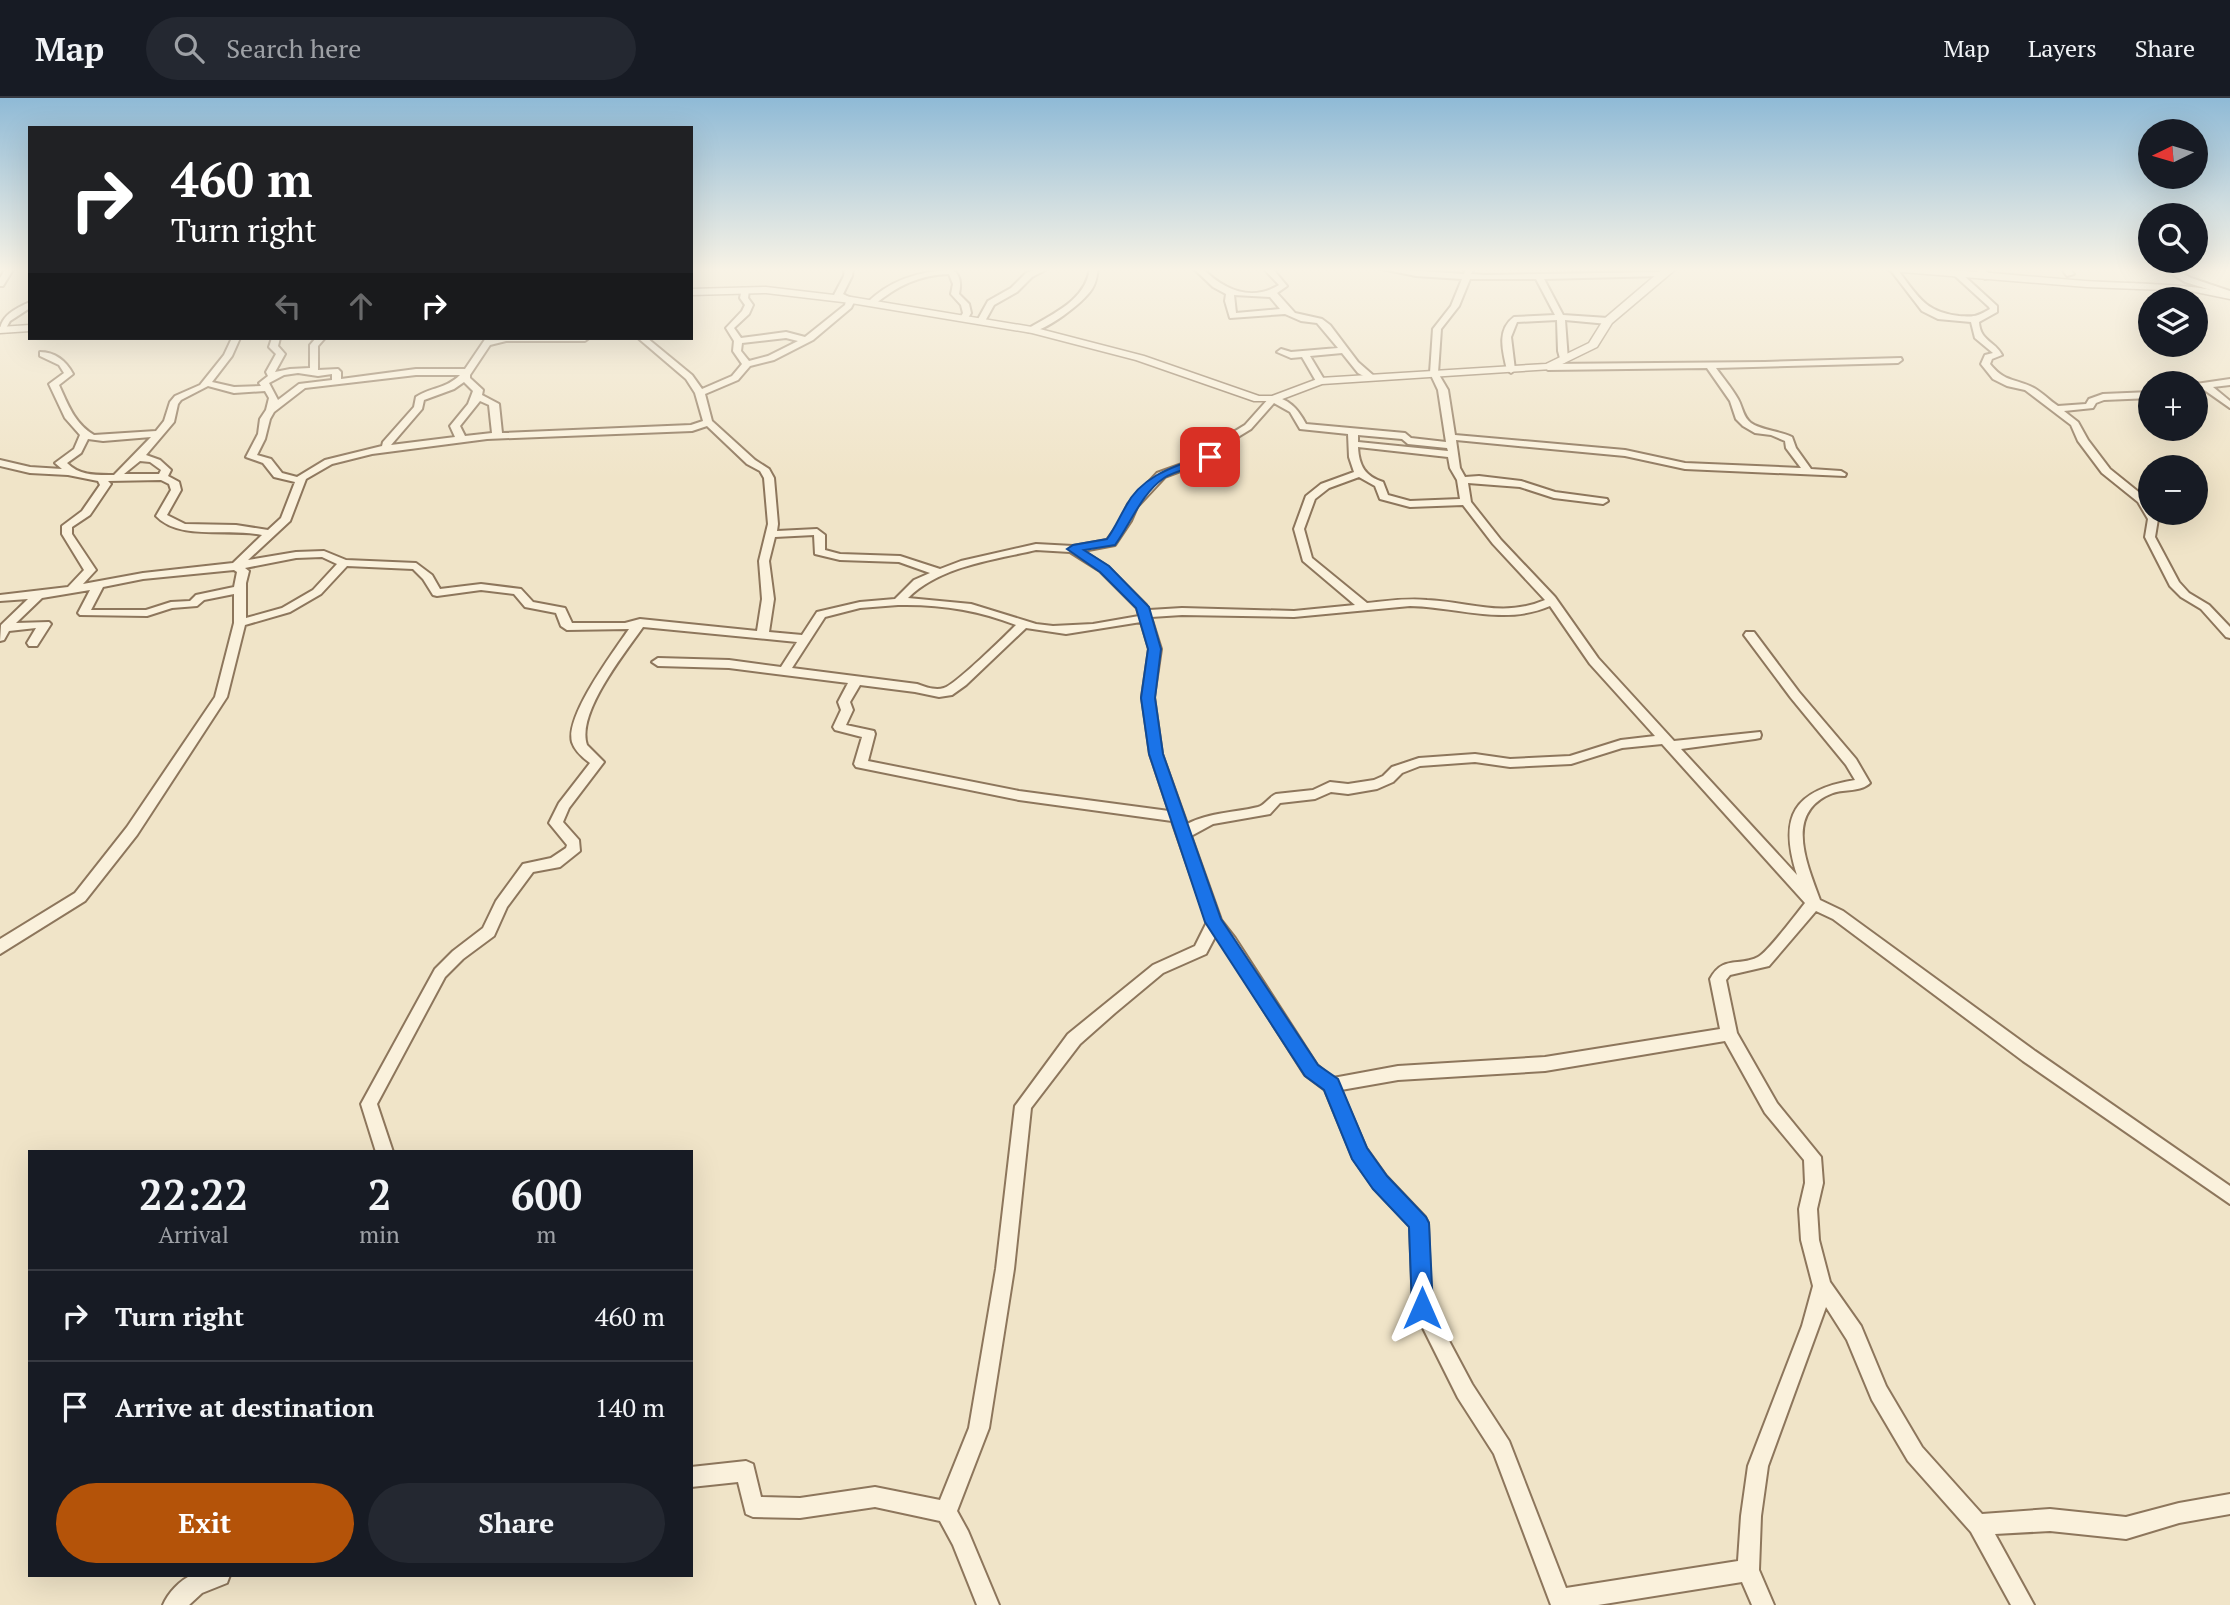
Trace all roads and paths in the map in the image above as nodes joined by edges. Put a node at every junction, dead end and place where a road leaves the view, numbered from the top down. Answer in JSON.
{"nodes":[{"id":1,"x":736,"y":338,"type":"edge"},
{"id":2,"x":759,"y":338,"type":"edge"},
{"id":3,"x":799,"y":338,"type":"edge"},
{"id":4,"x":1064,"y":338,"type":"edge"},
{"id":5,"x":1335,"y":338,"type":"edge"},
{"id":6,"x":1436,"y":338,"type":"edge"},
{"id":7,"x":1506,"y":338,"type":"edge"},
{"id":8,"x":1561,"y":338,"type":"edge"},
{"id":9,"x":1597,"y":338,"type":"edge"},
{"id":10,"x":1978,"y":338,"type":"edge"},
{"id":11,"x":235,"y":340,"type":"edge"},
{"id":12,"x":275,"y":340,"type":"edge"},
{"id":13,"x":319,"y":340,"type":"edge"},
{"id":14,"x":489,"y":340,"type":"edge"},
{"id":15,"x":644,"y":340,"type":"edge"},
{"id":16,"x":806,"y":340,"type":"joint"},
{"id":17,"x":738,"y":341,"type":"junction"},
{"id":18,"x":1344,"y":350,"type":"junction"},
{"id":19,"x":1281,"y":352,"type":"dead end"},
{"id":20,"x":43,"y":354,"type":"dead end"},
{"id":21,"x":1305,"y":354,"type":"junction"},
{"id":22,"x":1564,"y":360,"type":"junction"},
{"id":23,"x":1898,"y":360,"type":"dead end"},
{"id":24,"x":747,"y":364,"type":"junction"},
{"id":25,"x":1708,"y":364,"type":"junction"},
{"id":26,"x":1548,"y":367,"type":"junction"},
{"id":27,"x":314,"y":370,"type":"junction"},
{"id":28,"x":1511,"y":370,"type":"junction"},
{"id":29,"x":466,"y":372,"type":"junction"},
{"id":30,"x":1434,"y":373,"type":"junction"},
{"id":31,"x":271,"y":374,"type":"junction"},
{"id":32,"x":1369,"y":376,"type":"junction"},
{"id":33,"x":1320,"y":381,"type":"junction"},
{"id":34,"x":336,"y":382,"type":"junction"},
{"id":35,"x":2230,"y":382,"type":"edge"},
{"id":36,"x":207,"y":383,"type":"junction"},
{"id":37,"x":2208,"y":385,"type":"edge"},
{"id":38,"x":268,"y":388,"type":"junction"},
{"id":39,"x":2208,"y":391,"type":"edge"},
{"id":40,"x":700,"y":393,"type":"junction"},
{"id":41,"x":477,"y":396,"type":"junction"},
{"id":42,"x":2138,"y":396,"type":"edge"},
{"id":43,"x":1273,"y":399,"type":"junction"},
{"id":44,"x":2230,"y":405,"type":"edge"},
{"id":45,"x":2059,"y":409,"type":"junction"},
{"id":46,"x":271,"y":410,"type":"junction"},
{"id":47,"x":708,"y":422,"type":"junction"},
{"id":48,"x":1353,"y":431,"type":"junction"},
{"id":49,"x":159,"y":434,"type":"junction"},
{"id":50,"x":85,"y":435,"type":"junction"},
{"id":51,"x":498,"y":436,"type":"junction"},
{"id":52,"x":461,"y":438,"type":"junction"},
{"id":53,"x":1353,"y":444,"type":"junction"},
{"id":54,"x":1451,"y":446,"type":"junction"},
{"id":55,"x":387,"y":448,"type":"junction"},
{"id":56,"x":138,"y":458,"type":"junction"},
{"id":57,"x":0,"y":463,"type":"edge"},
{"id":58,"x":1808,"y":471,"type":"junction"},
{"id":59,"x":68,"y":472,"type":"junction"},
{"id":60,"x":1358,"y":474,"type":"junction"},
{"id":61,"x":1841,"y":474,"type":"dead end"},
{"id":62,"x":120,"y":477,"type":"junction"},
{"id":63,"x":162,"y":477,"type":"junction"},
{"id":64,"x":103,"y":478,"type":"junction"},
{"id":65,"x":1462,"y":480,"type":"junction"},
{"id":66,"x":301,"y":481,"type":"junction"},
{"id":67,"x":1603,"y":501,"type":"dead end"},
{"id":68,"x":1466,"y":502,"type":"junction"},
{"id":69,"x":270,"y":534,"type":"junction"},
{"id":70,"x":770,"y":534,"type":"junction"},
{"id":71,"x":1073,"y":549,"type":"junction"},
{"id":72,"x":344,"y":563,"type":"junction"},
{"id":73,"x":236,"y":566,"type":"junction"},
{"id":74,"x":938,"y":572,"type":"junction"},
{"id":75,"x":97,"y":587,"type":"junction"},
{"id":76,"x":240,"y":589,"type":"junction"},
{"id":77,"x":71,"y":591,"type":"junction"},
{"id":78,"x":38,"y":596,"type":"junction"},
{"id":79,"x":0,"y":598,"type":"edge"},
{"id":80,"x":1552,"y":601,"type":"junction"},
{"id":81,"x":898,"y":602,"type":"junction"},
{"id":82,"x":1364,"y":606,"type":"junction"},
{"id":83,"x":1145,"y":616,"type":"junction"},
{"id":84,"x":240,"y":623,"type":"junction"},
{"id":85,"x":640,"y":623,"type":"junction"},
{"id":86,"x":1024,"y":623,"type":"junction"},
{"id":87,"x":2,"y":632,"type":"edge"},
{"id":88,"x":763,"y":633,"type":"junction"},
{"id":89,"x":2230,"y":634,"type":"edge"},
{"id":90,"x":1749,"y":635,"type":"dead end"},
{"id":91,"x":806,"y":639,"type":"junction"},
{"id":92,"x":33,"y":643,"type":"dead end"},
{"id":93,"x":658,"y":662,"type":"dead end"},
{"id":94,"x":785,"y":671,"type":"junction"},
{"id":95,"x":856,"y":680,"type":"junction"},
{"id":96,"x":1755,"y":735,"type":"dead end"},
{"id":97,"x":1669,"y":743,"type":"junction"},
{"id":98,"x":1178,"y":817,"type":"junction"},
{"id":99,"x":1185,"y":834,"type":"junction"},
{"id":100,"x":1814,"y":902,"type":"junction"},
{"id":101,"x":1214,"y":922,"type":"junction"},
{"id":102,"x":0,"y":948,"type":"edge"},
{"id":103,"x":1729,"y":1034,"type":"junction"},
{"id":104,"x":1331,"y":1085,"type":"junction"},
{"id":105,"x":384,"y":1150,"type":"edge"},
{"id":106,"x":2230,"y":1196,"type":"edge"},
{"id":107,"x":1822,"y":1286,"type":"junction"},
{"id":108,"x":693,"y":1477,"type":"edge"},
{"id":109,"x":2230,"y":1504,"type":"edge"},
{"id":110,"x":946,"y":1512,"type":"junction"},
{"id":111,"x":1978,"y":1525,"type":"junction"},
{"id":112,"x":1748,"y":1570,"type":"junction"},
{"id":113,"x":214,"y":1577,"type":"edge"},
{"id":114,"x":1562,"y":1602,"type":"edge"},
{"id":115,"x":173,"y":1605,"type":"edge"},
{"id":116,"x":988,"y":1605,"type":"edge"},
{"id":117,"x":1763,"y":1605,"type":"edge"},
{"id":118,"x":2024,"y":1605,"type":"edge"}],
"edges":[{"from":1,"to":17,"type":"street"},
{"from":2,"to":17,"type":"street"},
{"from":3,"to":16,"type":"street"},
{"from":4,"to":43,"type":"street"},
{"from":5,"to":18,"type":"street"},
{"from":6,"to":30,"type":"street"},
{"from":7,"to":28,"type":"street"},
{"from":8,"to":22,"type":"street"},
{"from":9,"to":22,"type":"street"},
{"from":10,"to":45,"type":"street"},
{"from":11,"to":36,"type":"street"},
{"from":12,"to":31,"type":"street"},
{"from":13,"to":27,"type":"street"},
{"from":14,"to":29,"type":"street"},
{"from":15,"to":40,"type":"street"},
{"from":16,"to":24,"type":"street"},
{"from":17,"to":24,"type":"street"},
{"from":18,"to":21,"type":"street"},
{"from":18,"to":32,"type":"street"},
{"from":19,"to":21,"type":"street"},
{"from":20,"to":50,"type":"street"},
{"from":21,"to":33,"type":"street"},
{"from":22,"to":26,"type":"street"},
{"from":23,"to":25,"type":"street"},
{"from":24,"to":40,"type":"street"},
{"from":25,"to":26,"type":"street"},
{"from":25,"to":58,"type":"street"},
{"from":26,"to":28,"type":"street"},
{"from":27,"to":31,"type":"street"},
{"from":27,"to":34,"type":"street"},
{"from":28,"to":30,"type":"street"},
{"from":29,"to":34,"type":"street"},
{"from":29,"to":41,"type":"street"},
{"from":29,"to":55,"type":"street"},
{"from":30,"to":32,"type":"street"},
{"from":30,"to":54,"type":"street"},
{"from":31,"to":38,"type":"street"},
{"from":32,"to":33,"type":"street"},
{"from":33,"to":43,"type":"street"},
{"from":34,"to":46,"type":"street"},
{"from":35,"to":37,"type":"street"},
{"from":36,"to":38,"type":"street"},
{"from":36,"to":49,"type":"street"},
{"from":38,"to":46,"type":"street"},
{"from":39,"to":44,"type":"street"},
{"from":40,"to":47,"type":"street"},
{"from":41,"to":51,"type":"street"},
{"from":41,"to":52,"type":"street"},
{"from":42,"to":45,"type":"street"},
{"from":43,"to":48,"type":"street"},
{"from":43,"to":71,"type":"street"},
{"from":45,"to":89,"type":"street"},
{"from":46,"to":66,"type":"street"},
{"from":47,"to":51,"type":"street"},
{"from":47,"to":70,"type":"street"},
{"from":48,"to":53,"type":"street"},
{"from":48,"to":54,"type":"street"},
{"from":49,"to":50,"type":"street"},
{"from":49,"to":56,"type":"street"},
{"from":50,"to":59,"type":"street"},
{"from":51,"to":52,"type":"street"},
{"from":52,"to":55,"type":"street"},
{"from":53,"to":54,"type":"street"},
{"from":53,"to":60,"type":"street"},
{"from":54,"to":58,"type":"street"},
{"from":54,"to":65,"type":"street"},
{"from":55,"to":66,"type":"street"},
{"from":56,"to":62,"type":"street"},
{"from":56,"to":63,"type":"street"},
{"from":57,"to":59,"type":"street"},
{"from":58,"to":61,"type":"street"},
{"from":59,"to":64,"type":"street"},
{"from":60,"to":68,"type":"street"},
{"from":60,"to":82,"type":"street"},
{"from":62,"to":63,"type":"street"},
{"from":62,"to":64,"type":"street"},
{"from":63,"to":69,"type":"street"},
{"from":64,"to":77,"type":"street"},
{"from":65,"to":67,"type":"street"},
{"from":65,"to":68,"type":"street"},
{"from":66,"to":69,"type":"street"},
{"from":68,"to":80,"type":"street"},
{"from":69,"to":73,"type":"street"},
{"from":70,"to":74,"type":"street"},
{"from":70,"to":88,"type":"street"},
{"from":71,"to":74,"type":"street"},
{"from":71,"to":83,"type":"street"},
{"from":72,"to":73,"type":"street"},
{"from":72,"to":84,"type":"street"},
{"from":72,"to":85,"type":"street"},
{"from":73,"to":75,"type":"street"},
{"from":73,"to":76,"type":"street"},
{"from":74,"to":81,"type":"street"},
{"from":75,"to":76,"type":"street"},
{"from":75,"to":77,"type":"street"},
{"from":76,"to":84,"type":"street"},
{"from":77,"to":78,"type":"street"},
{"from":78,"to":79,"type":"street"},
{"from":78,"to":87,"type":"street"},
{"from":80,"to":82,"type":"street"},
{"from":80,"to":97,"type":"street"},
{"from":81,"to":86,"type":"street"},
{"from":81,"to":91,"type":"street"},
{"from":82,"to":83,"type":"street"},
{"from":83,"to":86,"type":"street"},
{"from":83,"to":98,"type":"street"},
{"from":84,"to":102,"type":"street"},
{"from":85,"to":88,"type":"street"},
{"from":85,"to":105,"type":"street"},
{"from":86,"to":95,"type":"street"},
{"from":87,"to":92,"type":"street"},
{"from":88,"to":91,"type":"street"},
{"from":90,"to":100,"type":"street"},
{"from":91,"to":94,"type":"street"},
{"from":93,"to":94,"type":"street"},
{"from":94,"to":95,"type":"street"},
{"from":95,"to":98,"type":"street"},
{"from":96,"to":97,"type":"street"},
{"from":97,"to":99,"type":"street"},
{"from":97,"to":100,"type":"street"},
{"from":98,"to":99,"type":"street"},
{"from":99,"to":101,"type":"street"},
{"from":100,"to":103,"type":"street"},
{"from":100,"to":106,"type":"street"},
{"from":101,"to":104,"type":"street"},
{"from":101,"to":110,"type":"street"},
{"from":103,"to":104,"type":"street"},
{"from":103,"to":107,"type":"street"},
{"from":104,"to":114,"type":"street"},
{"from":107,"to":111,"type":"street"},
{"from":107,"to":112,"type":"street"},
{"from":108,"to":110,"type":"street"},
{"from":109,"to":111,"type":"street"},
{"from":110,"to":116,"type":"street"},
{"from":111,"to":118,"type":"street"},
{"from":112,"to":114,"type":"street"},
{"from":112,"to":117,"type":"street"},
{"from":113,"to":115,"type":"street"}]}
